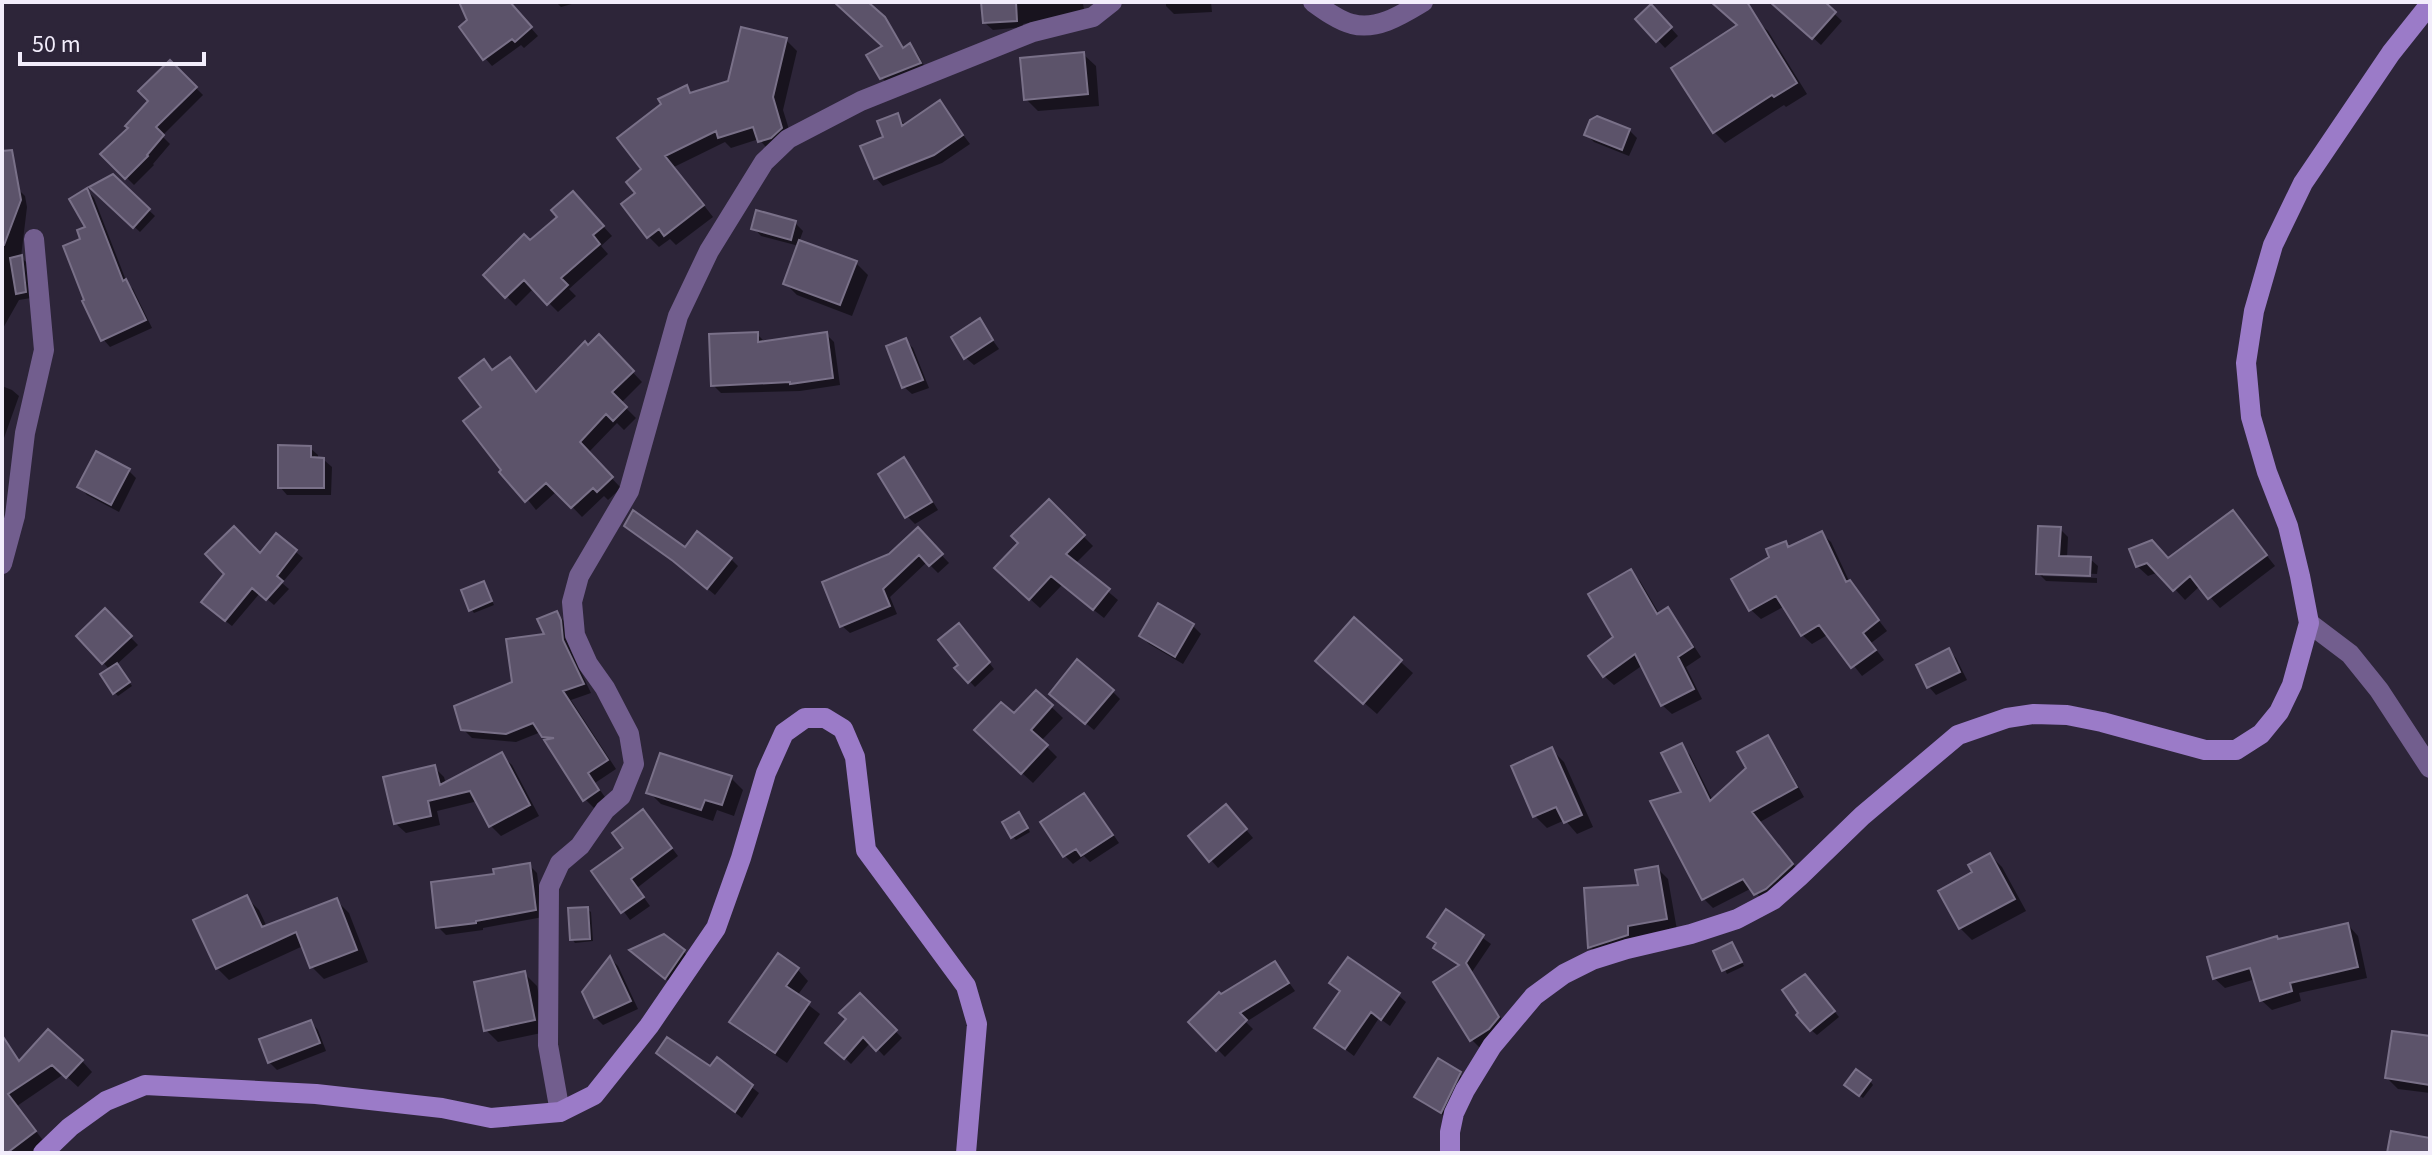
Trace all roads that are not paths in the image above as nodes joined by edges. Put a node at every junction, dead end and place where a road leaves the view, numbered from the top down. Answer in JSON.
{"nodes":[{"id":1,"x":1112,"y":2,"type":"edge"},
{"id":2,"x":1313,"y":2,"type":"edge"},
{"id":3,"x":1423,"y":2,"type":"edge"},
{"id":4,"x":2430,"y":4,"type":"edge"},
{"id":5,"x":34,"y":239,"type":"dead end"},
{"id":6,"x":2,"y":564,"type":"edge"},
{"id":7,"x":2309,"y":623,"type":"junction"},
{"id":8,"x":2430,"y":768,"type":"edge"},
{"id":9,"x":560,"y":1112,"type":"junction"},
{"id":10,"x":43,"y":1153,"type":"edge"},
{"id":11,"x":966,"y":1153,"type":"edge"},
{"id":12,"x":1450,"y":1153,"type":"edge"}],
"edges":[{"from":1,"to":9,"type":"street"},
{"from":2,"to":3,"type":"street"},
{"from":4,"to":7,"type":"main road"},
{"from":5,"to":6,"type":"street"},
{"from":7,"to":8,"type":"street"},
{"from":7,"to":12,"type":"main road"},
{"from":9,"to":10,"type":"main road"},
{"from":9,"to":11,"type":"main road"}]}
